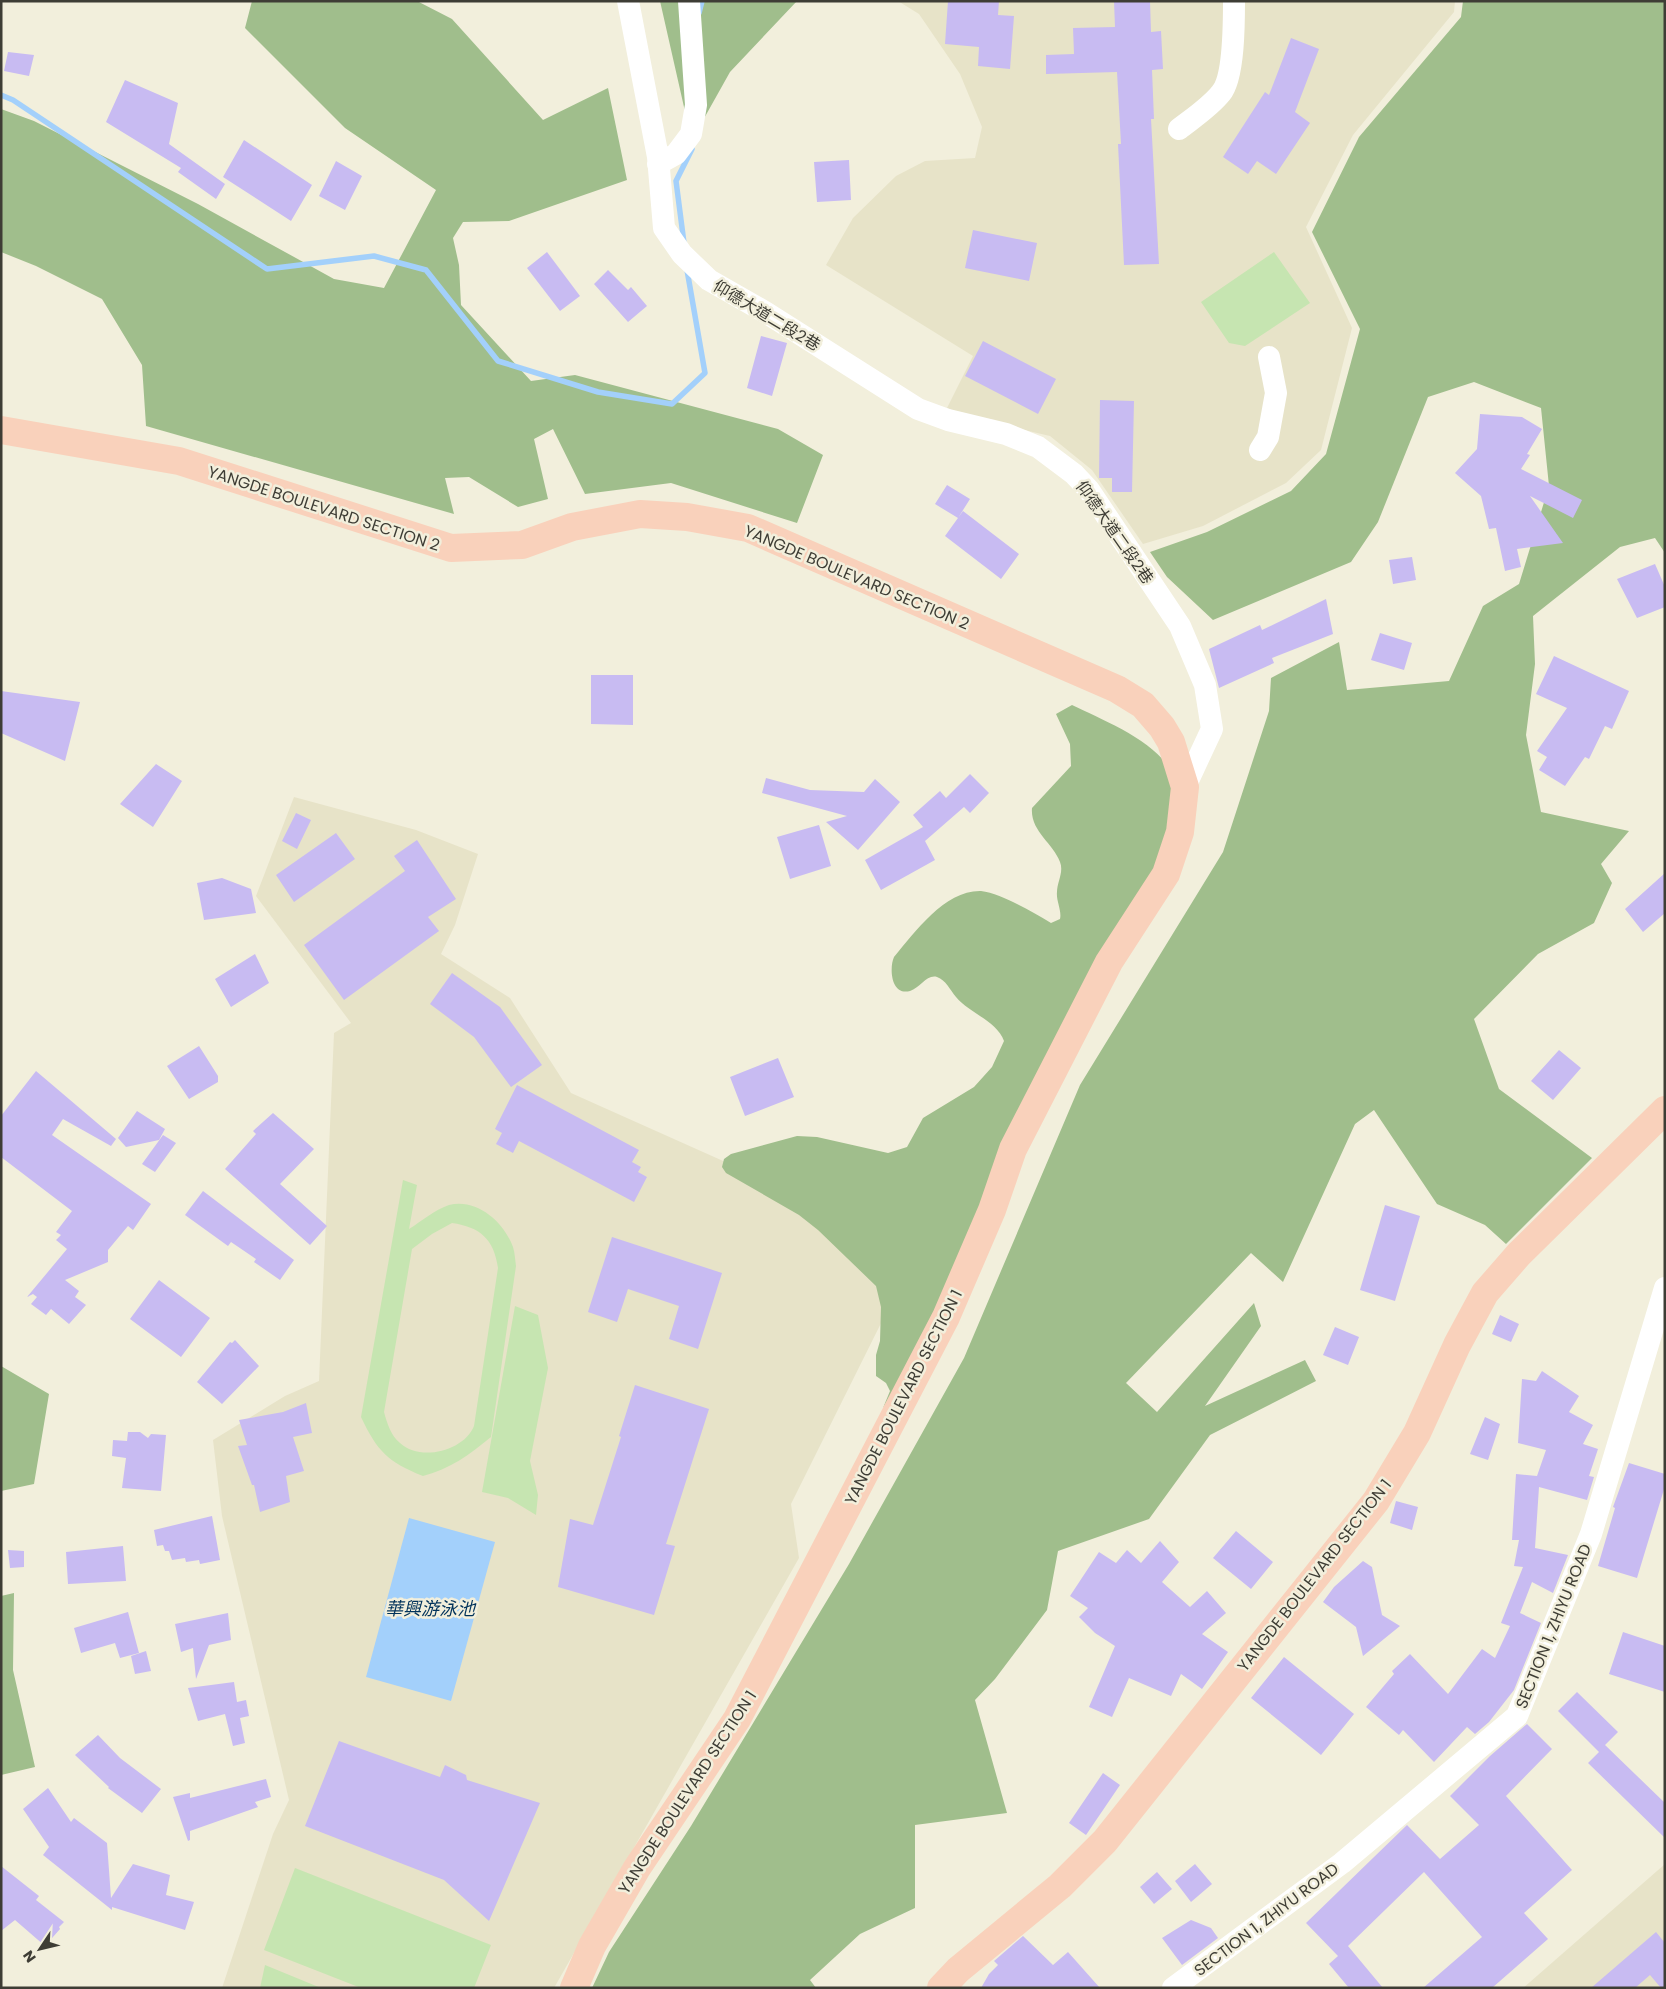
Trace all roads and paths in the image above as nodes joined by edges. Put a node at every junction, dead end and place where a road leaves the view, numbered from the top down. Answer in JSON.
{"nodes":[{"id":1,"x":628,"y":1,"type":"edge"},
{"id":2,"x":689,"y":1,"type":"edge"},
{"id":3,"x":1234,"y":1,"type":"edge"},
{"id":4,"x":1179,"y":129,"type":"dead end"},
{"id":5,"x":658,"y":164,"type":"junction"},
{"id":6,"x":1269,"y":357,"type":"dead end"},
{"id":7,"x":1,"y":430,"type":"edge"},
{"id":8,"x":1260,"y":450,"type":"dead end"},
{"id":9,"x":1185,"y":787,"type":"junction"},
{"id":10,"x":1665,"y":1110,"type":"edge"},
{"id":11,"x":1665,"y":1288,"type":"edge"},
{"id":12,"x":574,"y":1988,"type":"edge"},
{"id":13,"x":941,"y":1988,"type":"edge"},
{"id":14,"x":1173,"y":1988,"type":"edge"}],
"edges":[{"from":1,"to":5,"type":"street"},
{"from":2,"to":5,"type":"street"},
{"from":3,"to":4,"type":"street"},
{"from":5,"to":9,"type":"street","name":"仰德大道二段2巷"},
{"from":6,"to":8,"type":"street"},
{"from":7,"to":9,"type":"main road","name":"YANGDE BOULEVARD SECTION 2"},
{"from":9,"to":12,"type":"main road","name":"YANGDE BOULEVARD SECTION 1"},
{"from":10,"to":13,"type":"main road","name":"YANGDE BOULEVARD SECTION 1"},
{"from":11,"to":14,"type":"street","name":"SECTION 1, ZHIYU ROAD"}]}
